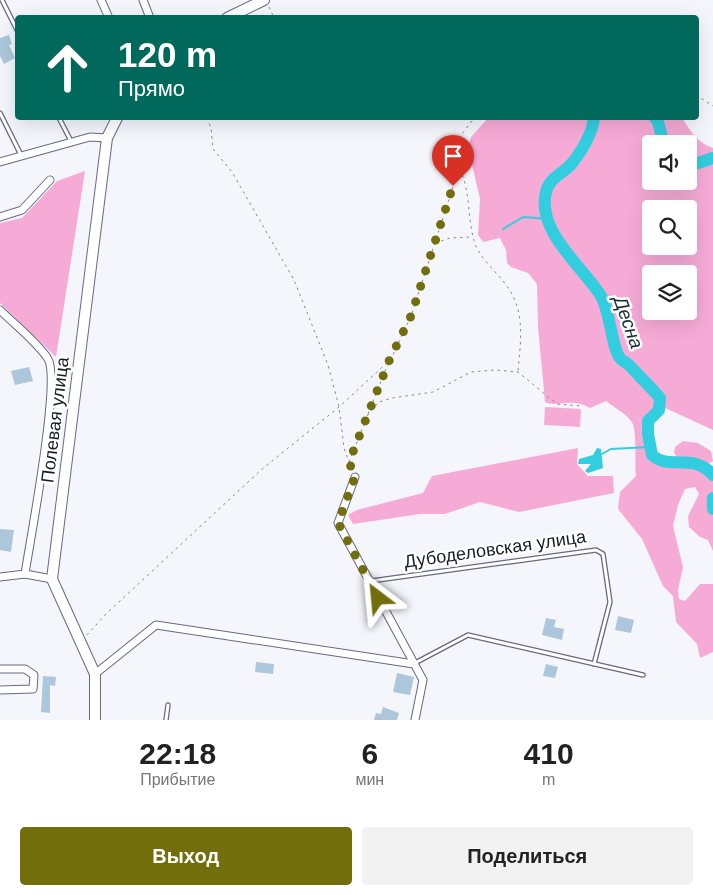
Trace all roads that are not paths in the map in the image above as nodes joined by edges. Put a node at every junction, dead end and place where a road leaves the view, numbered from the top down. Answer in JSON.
{"nodes":[{"id":1,"x":2,"y":0,"type":"edge"},
{"id":2,"x":101,"y":0,"type":"edge"},
{"id":3,"x":143,"y":0,"type":"edge"},
{"id":4,"x":266,"y":3,"type":"edge"},
{"id":5,"x":108,"y":15,"type":"edge"},
{"id":6,"x":149,"y":15,"type":"edge"},
{"id":7,"x":235,"y":15,"type":"edge"},
{"id":8,"x":15,"y":26,"type":"edge"},
{"id":9,"x":0,"y":113,"type":"edge"},
{"id":10,"x":61,"y":120,"type":"edge"},
{"id":11,"x":115,"y":120,"type":"edge"},
{"id":12,"x":107,"y":138,"type":"junction"},
{"id":13,"x":72,"y":142,"type":"junction"},
{"id":14,"x":22,"y":156,"type":"junction"},
{"id":15,"x":0,"y":162,"type":"edge"},
{"id":16,"x":50,"y":180,"type":"dead end"},
{"id":17,"x":0,"y":217,"type":"edge"},
{"id":18,"x":0,"y":310,"type":"edge"},
{"id":19,"x":355,"y":477,"type":"road end"},
{"id":20,"x":25,"y":574,"type":"junction"},
{"id":21,"x":0,"y":577,"type":"edge"},
{"id":22,"x":52,"y":579,"type":"junction"},
{"id":23,"x":369,"y":582,"type":"junction"},
{"id":24,"x":414,"y":664,"type":"junction"},
{"id":25,"x":594,"y":664,"type":"junction"},
{"id":26,"x":0,"y":670,"type":"edge"},
{"id":27,"x":96,"y":674,"type":"junction"},
{"id":28,"x":643,"y":675,"type":"dead end"},
{"id":29,"x":0,"y":690,"type":"edge"},
{"id":30,"x":168,"y":705,"type":"dead end"},
{"id":31,"x":95,"y":720,"type":"edge"},
{"id":32,"x":166,"y":720,"type":"edge"},
{"id":33,"x":415,"y":720,"type":"edge"}],
"edges":[{"from":1,"to":8,"type":"lane"},
{"from":2,"to":5,"type":"street"},
{"from":3,"to":6,"type":"street"},
{"from":4,"to":7,"type":"street"},
{"from":9,"to":14,"type":"lane"},
{"from":10,"to":13,"type":"lane"},
{"from":11,"to":12,"type":"street","name":"Полевая улица"},
{"from":12,"to":13,"type":"street"},
{"from":12,"to":22,"type":"street","name":"Полевая улица"},
{"from":13,"to":14,"type":"street"},
{"from":14,"to":15,"type":"street"},
{"from":16,"to":17,"type":"street"},
{"from":18,"to":20,"type":"street"},
{"from":19,"to":23,"type":"street"},
{"from":20,"to":21,"type":"street"},
{"from":20,"to":22,"type":"street"},
{"from":22,"to":27,"type":"street"},
{"from":23,"to":24,"type":"street"},
{"from":23,"to":25,"type":"lane","name":"Дубоделовская улица"},
{"from":24,"to":25,"type":"lane"},
{"from":24,"to":27,"type":"street"},
{"from":24,"to":33,"type":"street"},
{"from":25,"to":28,"type":"lane"},
{"from":26,"to":29,"type":"street"},
{"from":27,"to":31,"type":"street"},
{"from":30,"to":32,"type":"lane"}]}
